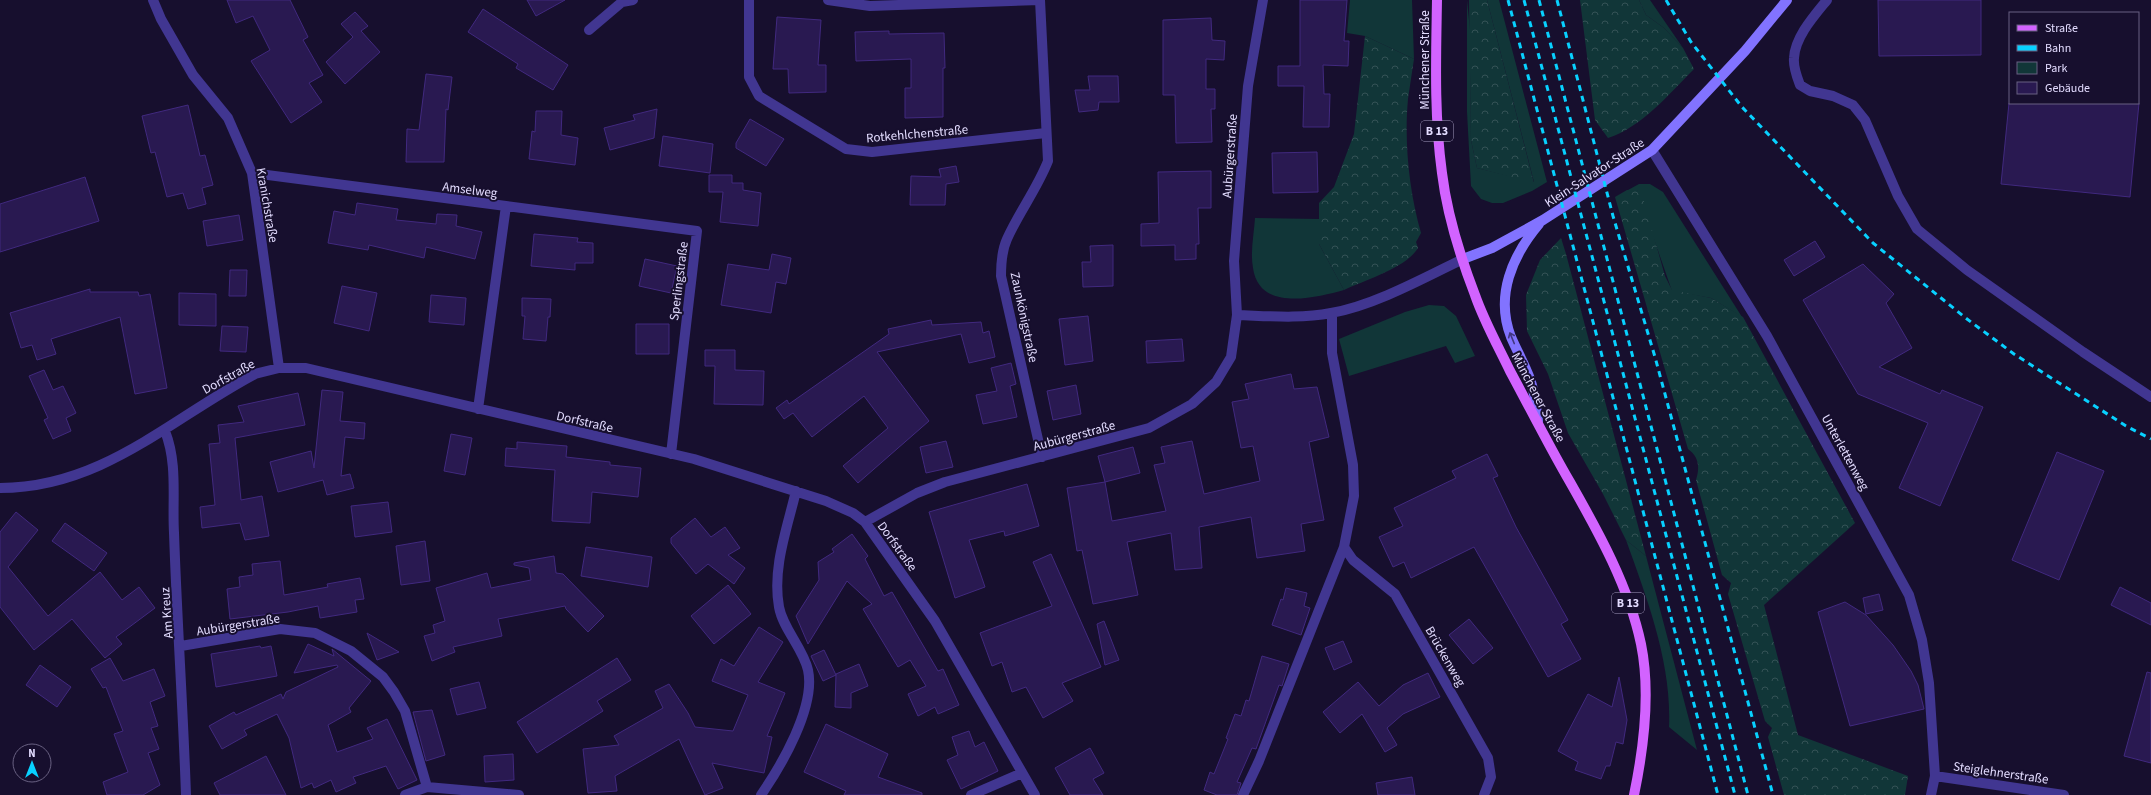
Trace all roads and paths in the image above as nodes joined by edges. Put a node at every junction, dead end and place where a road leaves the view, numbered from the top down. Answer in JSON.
{"nodes":[{"id":1,"x":153,"y":0,"type":"edge"},
{"id":2,"x":633,"y":0,"type":"edge"},
{"id":3,"x":749,"y":0,"type":"edge"},
{"id":4,"x":828,"y":0,"type":"edge"},
{"id":5,"x":1040,"y":0,"type":"edge"},
{"id":6,"x":1263,"y":0,"type":"edge"},
{"id":7,"x":1437,"y":0,"type":"edge"},
{"id":8,"x":1787,"y":0,"type":"edge"},
{"id":9,"x":1827,"y":0,"type":"edge"},
{"id":10,"x":589,"y":30,"type":"dead end"},
{"id":11,"x":1046,"y":133,"type":"junction"},
{"id":12,"x":1652,"y":150,"type":"junction"},
{"id":13,"x":252,"y":173,"type":"junction"},
{"id":14,"x":506,"y":206,"type":"junction"},
{"id":15,"x":1543,"y":220,"type":"junction"},
{"id":16,"x":1463,"y":259,"type":"junction"},
{"id":17,"x":1332,"y":313,"type":"junction"},
{"id":18,"x":1237,"y":315,"type":"junction"},
{"id":19,"x":278,"y":368,"type":"junction"},
{"id":20,"x":2151,"y":397,"type":"edge"},
{"id":21,"x":478,"y":409,"type":"junction"},
{"id":22,"x":1540,"y":428,"type":"junction"},
{"id":23,"x":165,"y":431,"type":"junction"},
{"id":24,"x":671,"y":454,"type":"junction"},
{"id":25,"x":1042,"y":457,"type":"junction"},
{"id":26,"x":0,"y":488,"type":"edge"},
{"id":27,"x":796,"y":491,"type":"junction"},
{"id":28,"x":865,"y":522,"type":"junction"},
{"id":29,"x":1344,"y":547,"type":"junction"},
{"id":30,"x":181,"y":646,"type":"junction"},
{"id":31,"x":1022,"y":773,"type":"junction"},
{"id":32,"x":1935,"y":776,"type":"junction"},
{"id":33,"x":426,"y":787,"type":"junction"},
{"id":34,"x":186,"y":795,"type":"edge"},
{"id":35,"x":405,"y":795,"type":"edge"},
{"id":36,"x":519,"y":795,"type":"edge"},
{"id":37,"x":761,"y":795,"type":"edge"},
{"id":38,"x":971,"y":795,"type":"edge"},
{"id":39,"x":1035,"y":795,"type":"edge"},
{"id":40,"x":1243,"y":795,"type":"edge"},
{"id":41,"x":1484,"y":795,"type":"edge"},
{"id":42,"x":1634,"y":795,"type":"edge"},
{"id":43,"x":1931,"y":795,"type":"edge"},
{"id":44,"x":2064,"y":795,"type":"edge"}],
"edges":[{"from":1,"to":13,"type":"street","name":"Kranichstraße"},
{"from":2,"to":10,"type":"street"},
{"from":3,"to":11,"type":"street","name":"Rotkehlchenstraße"},
{"from":4,"to":5,"type":"street"},
{"from":5,"to":11,"type":"street","name":"Zaunkönigstraße"},
{"from":6,"to":18,"type":"street","name":"Aubürgerstraße"},
{"from":7,"to":16,"type":"main road","name":"Münchener Straße","number":"B 13"},
{"from":8,"to":12,"type":"main road","name":"Klein-Salvator-Straße"},
{"from":9,"to":20,"type":"street"},
{"from":11,"to":25,"type":"street","name":"Zaunkönigstraße"},
{"from":12,"to":15,"type":"main road","name":"Klein-Salvator-Straße"},
{"from":12,"to":32,"type":"street","name":"Unterlettenweg"},
{"from":13,"to":14,"type":"street","name":"Amselweg"},
{"from":13,"to":19,"type":"street","name":"Kranichstraße"},
{"from":14,"to":21,"type":"street","name":"Amselweg"},
{"from":14,"to":24,"type":"street","name":"Sperlingstraße"},
{"from":15,"to":16,"type":"main road","name":"Klein-Salvator-Straße"},
{"from":22,"to":15,"type":"main road","one_way":true},
{"from":16,"to":17,"type":"street","name":"Klein-Salvator-Straße"},
{"from":16,"to":22,"type":"main road","name":"Münchener Straße","number":"B 13"},
{"from":17,"to":18,"type":"street"},
{"from":17,"to":29,"type":"street"},
{"from":18,"to":25,"type":"street","name":"Aubürgerstraße"},
{"from":19,"to":21,"type":"street","name":"Dorfstraße"},
{"from":19,"to":23,"type":"street","name":"Dorfstraße"},
{"from":21,"to":24,"type":"street","name":"Dorfstraße"},
{"from":22,"to":42,"type":"main road","name":"Münchener Straße","number":"B 13"},
{"from":23,"to":26,"type":"street","name":"Dorfstraße"},
{"from":23,"to":30,"type":"street","name":"Am Kreuz"},
{"from":24,"to":27,"type":"street","name":"Dorfstraße"},
{"from":25,"to":28,"type":"street","name":"Aubürgerstraße"},
{"from":27,"to":28,"type":"street","name":"Dorfstraße"},
{"from":27,"to":37,"type":"street"},
{"from":28,"to":31,"type":"street","name":"Dorfstraße"},
{"from":29,"to":40,"type":"street"},
{"from":29,"to":41,"type":"street","name":"Brückenweg"},
{"from":30,"to":33,"type":"street","name":"Aubürgerstraße"},
{"from":30,"to":34,"type":"street","name":"Am Kreuz"},
{"from":31,"to":38,"type":"street"},
{"from":31,"to":39,"type":"street","name":"Dorfstraße"},
{"from":32,"to":43,"type":"street","name":"Unterlettenweg"},
{"from":32,"to":44,"type":"street","name":"Steiglehnerstraße"},
{"from":33,"to":35,"type":"street"},
{"from":33,"to":36,"type":"street"}]}
